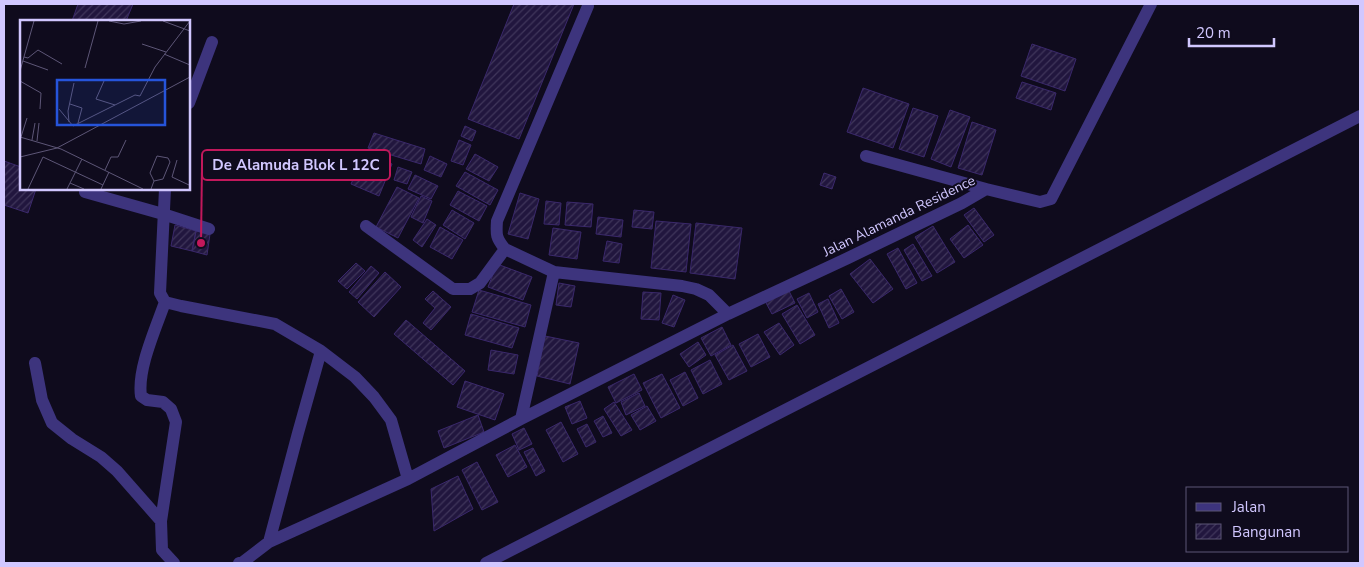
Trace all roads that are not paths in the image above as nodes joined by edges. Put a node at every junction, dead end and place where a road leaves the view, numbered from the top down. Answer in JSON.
{"nodes":[{"id":1,"x":1151,"y":4,"type":"edge"},
{"id":2,"x":588,"y":6,"type":"dead end"},
{"id":3,"x":212,"y":42,"type":"dead end"},
{"id":4,"x":190,"y":100,"type":"edge"},
{"id":5,"x":1360,"y":116,"type":"edge"},
{"id":6,"x":866,"y":156,"type":"dead end"},
{"id":7,"x":986,"y":189,"type":"junction"},
{"id":8,"x":165,"y":190,"type":"edge"},
{"id":9,"x":85,"y":192,"type":"dead end"},
{"id":10,"x":164,"y":214,"type":"junction"},
{"id":11,"x":366,"y":226,"type":"dead end"},
{"id":12,"x":209,"y":229,"type":"dead end"},
{"id":13,"x":505,"y":249,"type":"junction"},
{"id":14,"x":554,"y":272,"type":"junction"},
{"id":15,"x":165,"y":302,"type":"junction"},
{"id":16,"x":728,"y":314,"type":"junction"},
{"id":17,"x":321,"y":351,"type":"junction"},
{"id":18,"x":35,"y":363,"type":"dead end"},
{"id":19,"x":522,"y":419,"type":"junction"},
{"id":20,"x":408,"y":479,"type":"junction"},
{"id":21,"x":161,"y":521,"type":"junction"},
{"id":22,"x":269,"y":542,"type":"junction"},
{"id":23,"x":174,"y":563,"type":"edge"},
{"id":24,"x":239,"y":563,"type":"edge"},
{"id":25,"x":486,"y":563,"type":"edge"}],
"edges":[{"from":1,"to":7,"type":"street","name":"Jalan Alamanda Residence"},
{"from":2,"to":13,"type":"street"},
{"from":3,"to":4,"type":"street"},
{"from":5,"to":25,"type":"street"},
{"from":6,"to":7,"type":"street"},
{"from":7,"to":16,"type":"street","name":"Jalan Alamanda Residence"},
{"from":8,"to":10,"type":"street"},
{"from":9,"to":10,"type":"street"},
{"from":10,"to":12,"type":"street"},
{"from":10,"to":15,"type":"street"},
{"from":11,"to":13,"type":"street"},
{"from":13,"to":14,"type":"street"},
{"from":14,"to":16,"type":"street"},
{"from":14,"to":19,"type":"street"},
{"from":15,"to":17,"type":"street"},
{"from":15,"to":21,"type":"street"},
{"from":16,"to":19,"type":"street","name":"Jalan Alamanda Residence"},
{"from":17,"to":20,"type":"street"},
{"from":17,"to":22,"type":"street"},
{"from":18,"to":21,"type":"street"},
{"from":19,"to":20,"type":"street","name":"Jalan Alamanda Residence"},
{"from":20,"to":22,"type":"street","name":"Jalan Alamanda Residence"},
{"from":21,"to":23,"type":"street"},
{"from":22,"to":24,"type":"street","name":"Jalan Alamanda Residence"}]}
